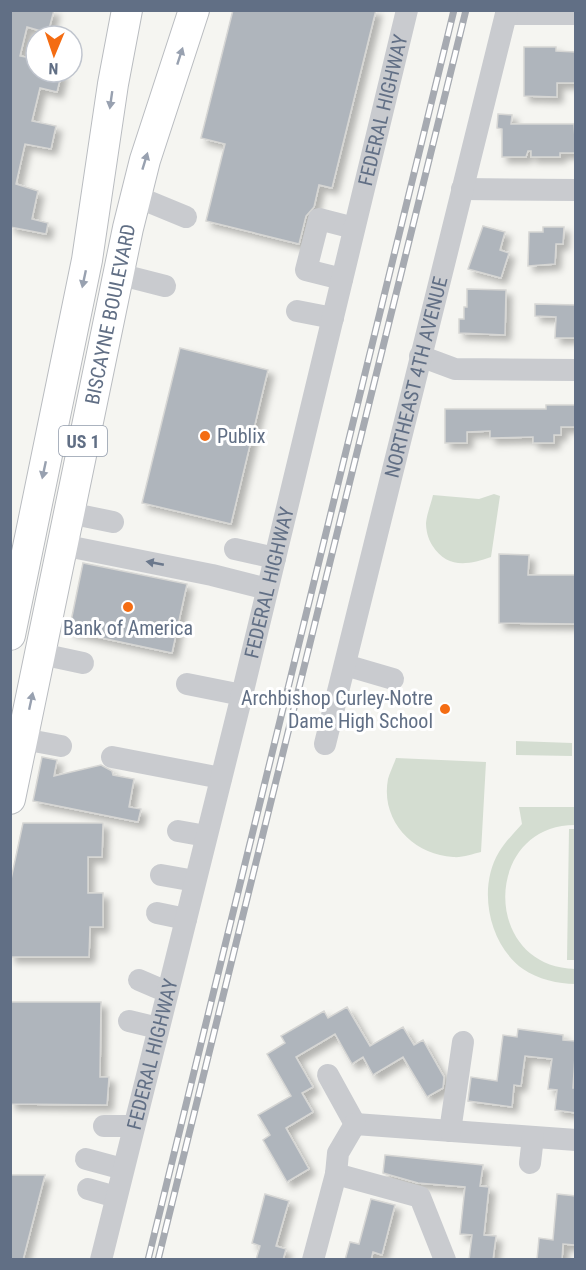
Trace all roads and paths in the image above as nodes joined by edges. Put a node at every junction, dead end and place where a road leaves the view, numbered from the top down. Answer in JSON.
{"nodes":[{"id":1,"x":127,"y":10,"type":"edge"},
{"id":2,"x":194,"y":10,"type":"edge"},
{"id":3,"x":407,"y":10,"type":"edge"},
{"id":4,"x":506,"y":12,"type":"edge"},
{"id":5,"x":576,"y":14,"type":"edge"},
{"id":6,"x":462,"y":189,"type":"junction"},
{"id":7,"x":576,"y":190,"type":"edge"},
{"id":8,"x":135,"y":196,"type":"junction"},
{"id":9,"x":186,"y":217,"type":"dead end"},
{"id":10,"x":94,"y":221,"type":"junction"},
{"id":11,"x":354,"y":228,"type":"junction"},
{"id":12,"x":118,"y":274,"type":"junction"},
{"id":13,"x":342,"y":279,"type":"junction"},
{"id":14,"x":165,"y":286,"type":"dead end"},
{"id":15,"x":297,"y":311,"type":"dead end"},
{"id":16,"x":333,"y":318,"type":"junction"},
{"id":17,"x":420,"y":356,"type":"junction"},
{"id":18,"x":576,"y":370,"type":"edge"},
{"id":19,"x":69,"y":513,"type":"junction"},
{"id":20,"x":113,"y":522,"type":"dead end"},
{"id":21,"x":62,"y":545,"type":"junction"},
{"id":22,"x":235,"y":549,"type":"dead end"},
{"id":23,"x":275,"y":558,"type":"junction"},
{"id":24,"x":267,"y":589,"type":"junction"},
{"id":25,"x":10,"y":635,"type":"edge"},
{"id":26,"x":41,"y":654,"type":"junction"},
{"id":27,"x":83,"y":663,"type":"dead end"},
{"id":28,"x":345,"y":665,"type":"junction"},
{"id":29,"x":393,"y":679,"type":"dead end"},
{"id":30,"x":187,"y":684,"type":"dead end"},
{"id":31,"x":242,"y":695,"type":"junction"},
{"id":32,"x":23,"y":739,"type":"junction"},
{"id":33,"x":325,"y":744,"type":"dead end"},
{"id":34,"x":62,"y":746,"type":"dead end"},
{"id":35,"x":112,"y":757,"type":"dead end"},
{"id":36,"x":221,"y":778,"type":"junction"},
{"id":37,"x":10,"y":799,"type":"edge"},
{"id":38,"x":177,"y":831,"type":"dead end"},
{"id":39,"x":206,"y":836,"type":"junction"},
{"id":40,"x":161,"y":875,"type":"dead end"},
{"id":41,"x":195,"y":881,"type":"junction"},
{"id":42,"x":157,"y":913,"type":"dead end"},
{"id":43,"x":186,"y":918,"type":"junction"},
{"id":44,"x":139,"y":980,"type":"dead end"},
{"id":45,"x":167,"y":992,"type":"junction"},
{"id":46,"x":129,"y":1022,"type":"dead end"},
{"id":47,"x":159,"y":1028,"type":"junction"},
{"id":48,"x":463,"y":1042,"type":"dead end"},
{"id":49,"x":328,"y":1075,"type":"dead end"},
{"id":50,"x":355,"y":1124,"type":"junction"},
{"id":51,"x":104,"y":1126,"type":"dead end"},
{"id":52,"x":134,"y":1126,"type":"junction"},
{"id":53,"x":450,"y":1131,"type":"junction"},
{"id":54,"x":533,"y":1137,"type":"junction"},
{"id":55,"x":576,"y":1140,"type":"edge"},
{"id":56,"x":86,"y":1159,"type":"dead end"},
{"id":57,"x":530,"y":1163,"type":"dead end"},
{"id":58,"x":123,"y":1169,"type":"junction"},
{"id":59,"x":336,"y":1174,"type":"junction"},
{"id":60,"x":88,"y":1189,"type":"dead end"},
{"id":61,"x":116,"y":1197,"type":"junction"},
{"id":62,"x":101,"y":1260,"type":"edge"},
{"id":63,"x":313,"y":1260,"type":"edge"},
{"id":64,"x":445,"y":1260,"type":"edge"}],
"edges":[{"from":1,"to":10,"type":"main road","name":"BISCAYNE BOULEVARD","number":"US 1","one_way":true},
{"from":8,"to":2,"type":"main road","name":"BISCAYNE BOULEVARD","number":"US 1","one_way":true},
{"from":3,"to":11,"type":"street","name":"FEDERAL HIGHWAY"},
{"from":4,"to":5,"type":"street"},
{"from":4,"to":6,"type":"street","name":"NORTHEAST 4TH AVENUE"},
{"from":6,"to":7,"type":"street"},
{"from":6,"to":17,"type":"street","name":"NORTHEAST 4TH AVENUE"},
{"from":8,"to":9,"type":"street"},
{"from":8,"to":12,"type":"main road","name":"BISCAYNE BOULEVARD","number":"US 1"},
{"from":10,"to":12,"type":"main road"},
{"from":10,"to":25,"type":"main road","name":"BISCAYNE BOULEVARD","number":"US 1","one_way":true},
{"from":11,"to":13,"type":"street","name":"FEDERAL HIGHWAY"},
{"from":11,"to":13,"type":"street"},
{"from":12,"to":14,"type":"street"},
{"from":12,"to":19,"type":"main road","name":"BISCAYNE BOULEVARD","number":"US 1"},
{"from":13,"to":16,"type":"street","name":"FEDERAL HIGHWAY"},
{"from":15,"to":16,"type":"street"},
{"from":16,"to":23,"type":"street","name":"FEDERAL HIGHWAY"},
{"from":17,"to":18,"type":"street"},
{"from":17,"to":28,"type":"street","name":"NORTHEAST 4TH AVENUE"},
{"from":19,"to":20,"type":"street"},
{"from":19,"to":21,"type":"main road","name":"BISCAYNE BOULEVARD","number":"US 1"},
{"from":24,"to":21,"type":"street","one_way":true},
{"from":21,"to":26,"type":"main road","name":"BISCAYNE BOULEVARD","number":"US 1"},
{"from":22,"to":23,"type":"street"},
{"from":23,"to":24,"type":"street","name":"FEDERAL HIGHWAY"},
{"from":24,"to":31,"type":"street","name":"FEDERAL HIGHWAY"},
{"from":26,"to":27,"type":"street"},
{"from":32,"to":26,"type":"main road","name":"BISCAYNE BOULEVARD","number":"US 1","one_way":true},
{"from":28,"to":29,"type":"street"},
{"from":28,"to":33,"type":"street","name":"NORTHEAST 4TH AVENUE"},
{"from":30,"to":31,"type":"street"},
{"from":31,"to":36,"type":"street","name":"FEDERAL HIGHWAY"},
{"from":32,"to":34,"type":"street"},
{"from":32,"to":37,"type":"main road","name":"BISCAYNE BOULEVARD","number":"US 1"},
{"from":35,"to":36,"type":"street"},
{"from":36,"to":39,"type":"street","name":"FEDERAL HIGHWAY"},
{"from":38,"to":39,"type":"street"},
{"from":39,"to":41,"type":"street","name":"FEDERAL HIGHWAY"},
{"from":40,"to":41,"type":"street"},
{"from":41,"to":43,"type":"street","name":"FEDERAL HIGHWAY"},
{"from":42,"to":43,"type":"street"},
{"from":43,"to":45,"type":"street","name":"FEDERAL HIGHWAY"},
{"from":44,"to":45,"type":"street"},
{"from":45,"to":47,"type":"street","name":"FEDERAL HIGHWAY"},
{"from":46,"to":47,"type":"street"},
{"from":47,"to":52,"type":"street","name":"FEDERAL HIGHWAY"},
{"from":48,"to":53,"type":"street"},
{"from":49,"to":50,"type":"street"},
{"from":50,"to":53,"type":"street"},
{"from":50,"to":59,"type":"street"},
{"from":51,"to":52,"type":"street"},
{"from":52,"to":58,"type":"street","name":"FEDERAL HIGHWAY"},
{"from":53,"to":54,"type":"street"},
{"from":54,"to":55,"type":"street"},
{"from":54,"to":57,"type":"street"},
{"from":56,"to":58,"type":"street"},
{"from":58,"to":61,"type":"street","name":"FEDERAL HIGHWAY"},
{"from":59,"to":63,"type":"street"},
{"from":59,"to":64,"type":"street"},
{"from":60,"to":61,"type":"street"},
{"from":61,"to":62,"type":"street","name":"FEDERAL HIGHWAY"}]}
